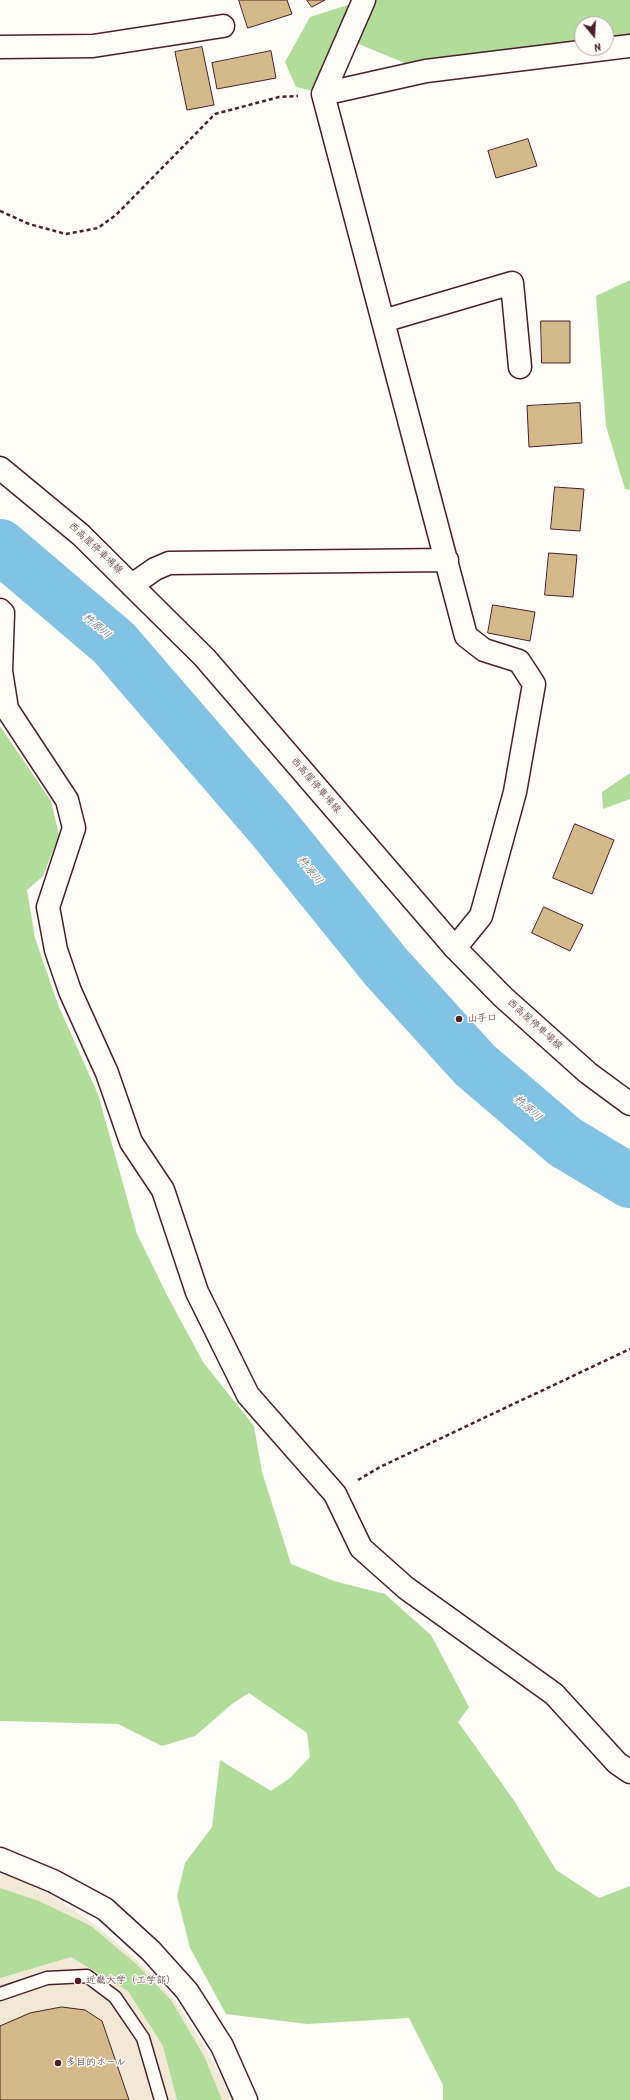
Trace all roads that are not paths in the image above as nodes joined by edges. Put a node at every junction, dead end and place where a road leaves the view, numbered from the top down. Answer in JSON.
{"nodes":[{"id":1,"x":364,"y":0,"type":"edge"},
{"id":2,"x":223,"y":26,"type":"dead end"},
{"id":3,"x":630,"y":46,"type":"edge"},
{"id":4,"x":0,"y":48,"type":"edge"},
{"id":5,"x":323,"y":94,"type":"junction"},
{"id":6,"x":383,"y":321,"type":"junction"},
{"id":7,"x":520,"y":367,"type":"dead end"},
{"id":8,"x":0,"y":468,"type":"edge"},
{"id":9,"x":447,"y":560,"type":"junction"},
{"id":10,"x":132,"y":585,"type":"junction"},
{"id":11,"x":0,"y":610,"type":"edge"},
{"id":12,"x":456,"y":948,"type":"junction"},
{"id":13,"x":630,"y":1104,"type":"edge"},
{"id":14,"x":630,"y":1772,"type":"edge"},
{"id":15,"x":0,"y":1859,"type":"edge"},
{"id":16,"x":0,"y":1994,"type":"edge"},
{"id":17,"x":161,"y":2100,"type":"edge"},
{"id":18,"x":246,"y":2100,"type":"edge"}],
"edges":[{"from":1,"to":5,"type":"street"},
{"from":2,"to":4,"type":"street"},
{"from":3,"to":5,"type":"street"},
{"from":5,"to":6,"type":"street"},
{"from":6,"to":7,"type":"street"},
{"from":6,"to":9,"type":"street"},
{"from":8,"to":10,"type":"street","name":"西高屋停車場線"},
{"from":9,"to":10,"type":"street"},
{"from":9,"to":12,"type":"street"},
{"from":10,"to":12,"type":"street","name":"西高屋停車場線"},
{"from":11,"to":14,"type":"street"},
{"from":12,"to":13,"type":"street","name":"西高屋停車場線"},
{"from":15,"to":18,"type":"street"},
{"from":16,"to":17,"type":"lane"}]}
